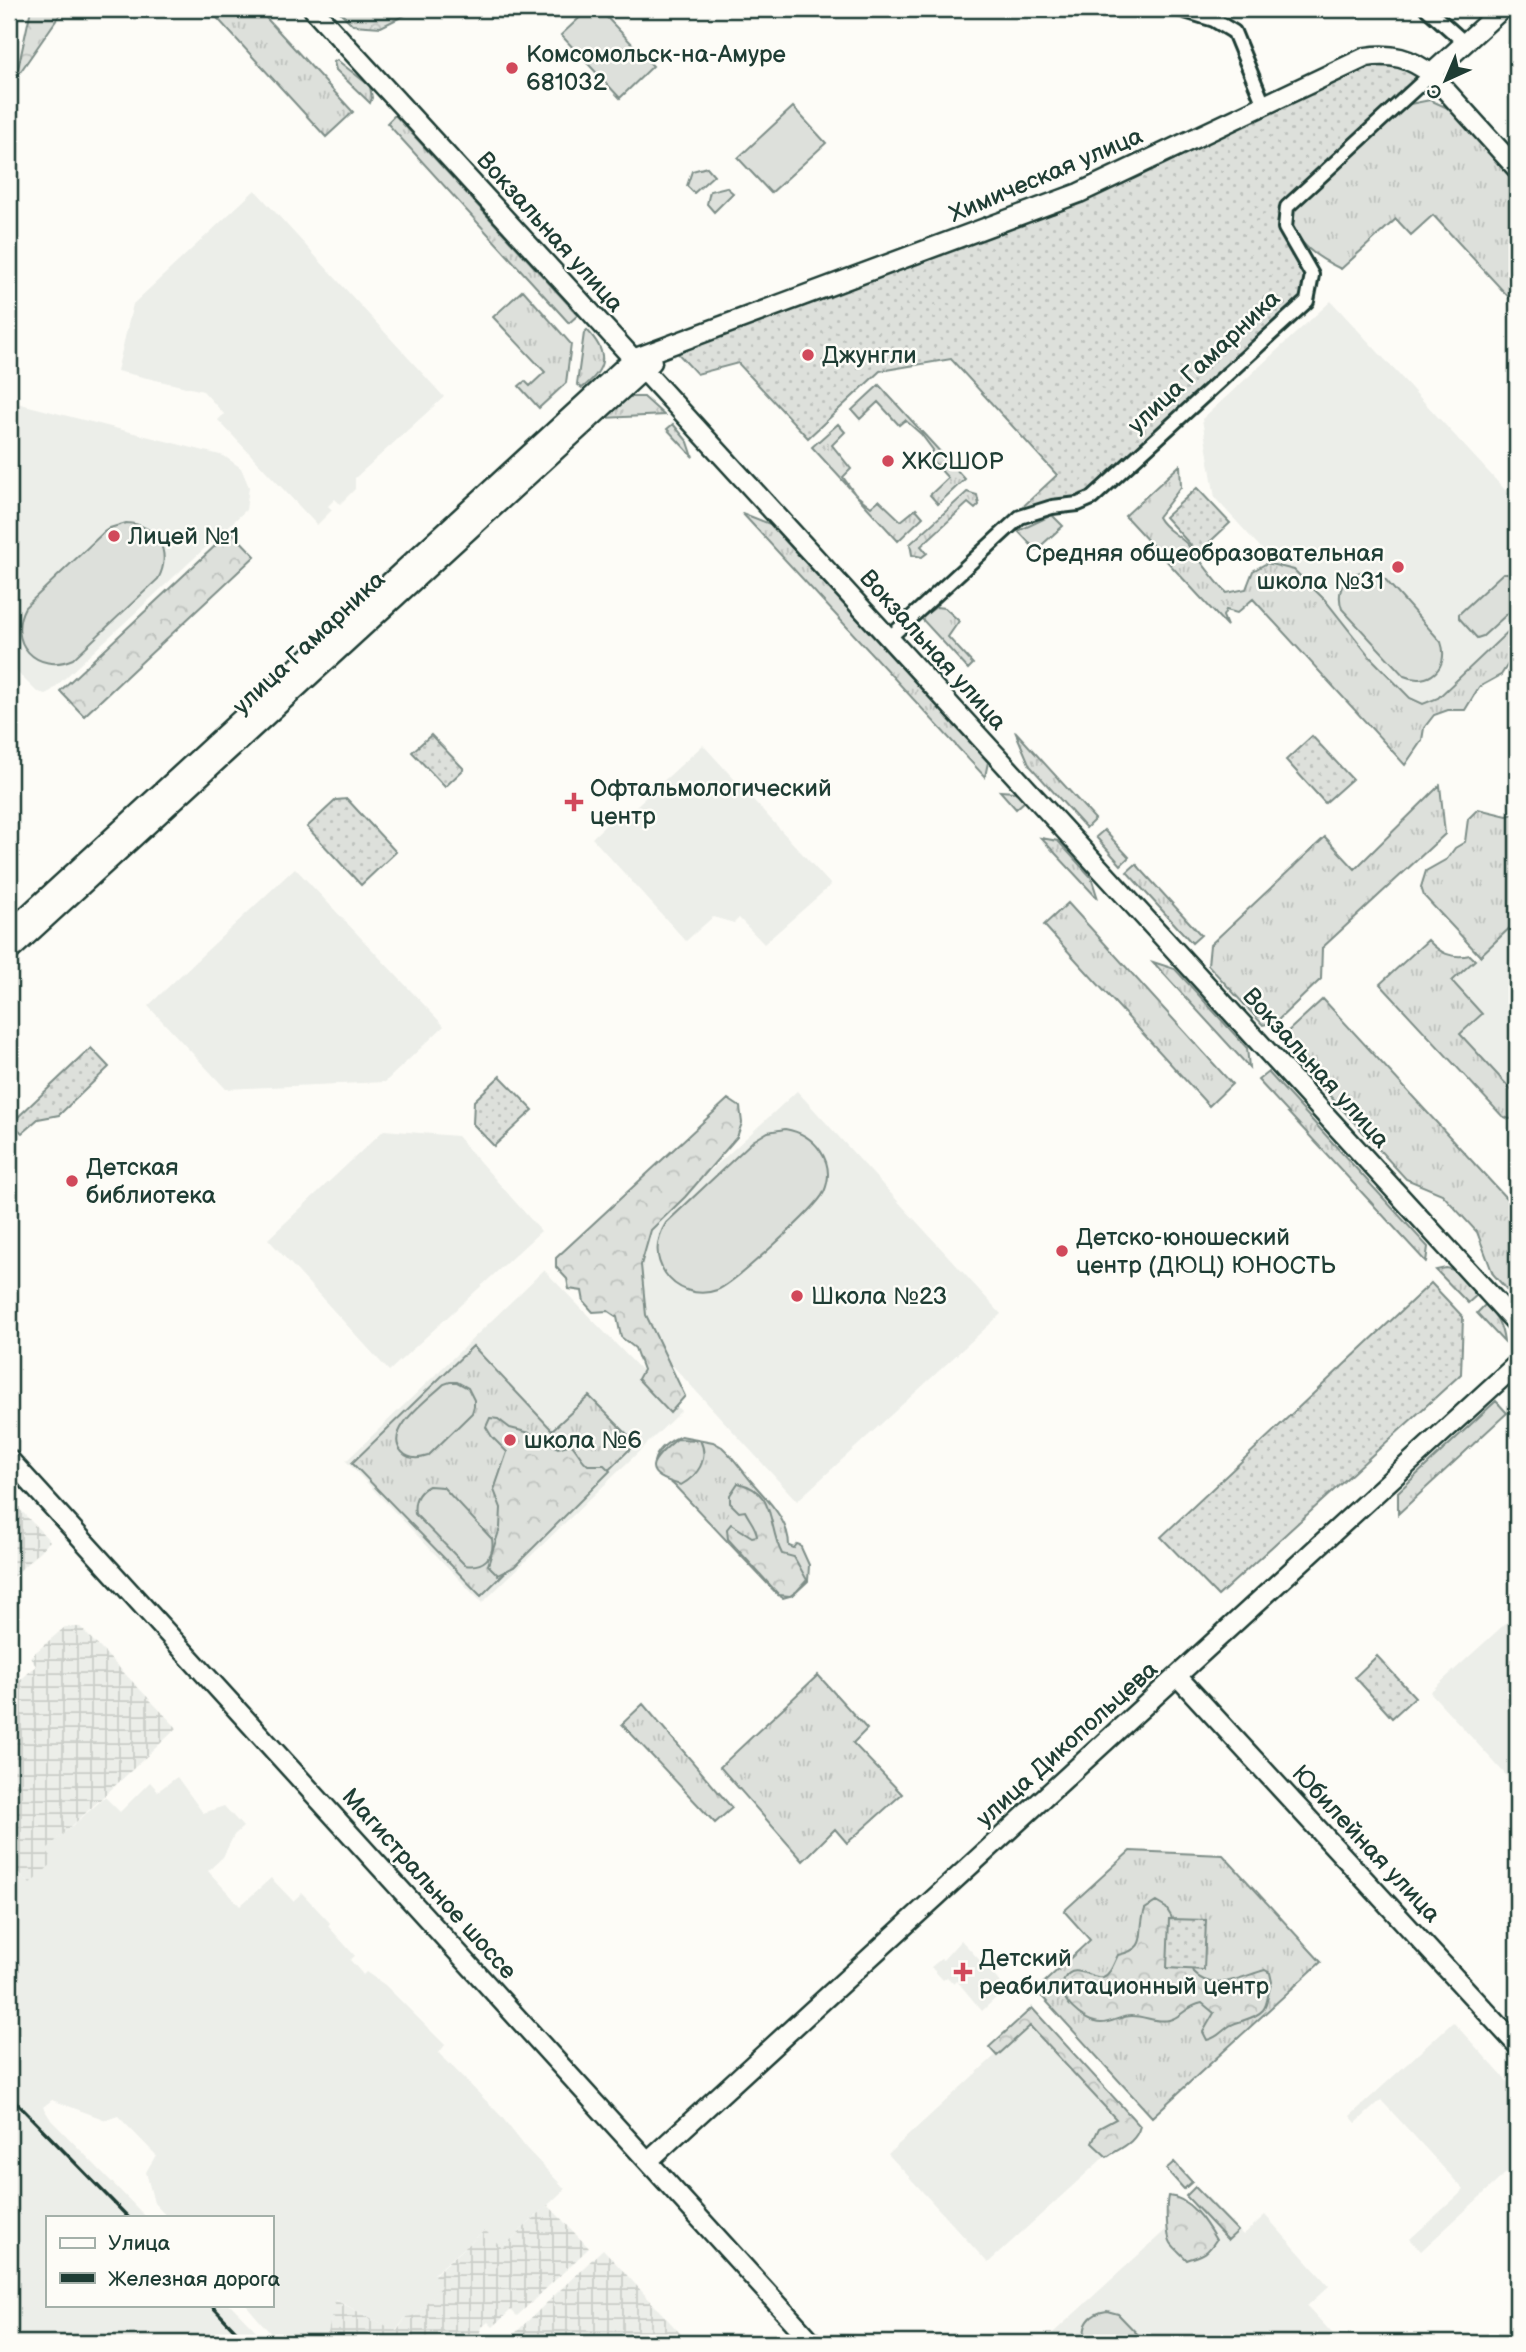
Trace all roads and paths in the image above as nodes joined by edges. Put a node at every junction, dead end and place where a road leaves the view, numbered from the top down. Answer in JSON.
{"nodes":[{"id":1,"x":313,"y":9,"type":"edge"},
{"id":2,"x":1178,"y":9,"type":"edge"},
{"id":3,"x":1427,"y":9,"type":"edge"},
{"id":4,"x":1503,"y":9,"type":"edge"},
{"id":5,"x":1465,"y":43,"type":"junction"},
{"id":6,"x":1431,"y":74,"type":"junction"},
{"id":7,"x":1264,"y":105,"type":"junction"},
{"id":8,"x":1517,"y":169,"type":"edge"},
{"id":9,"x":638,"y":364,"type":"junction"},
{"id":10,"x":888,"y":638,"type":"junction"},
{"id":11,"x":9,"y":932,"type":"edge"},
{"id":12,"x":9,"y":952,"type":"edge"},
{"id":13,"x":1517,"y":1324,"type":"edge"},
{"id":14,"x":1517,"y":1364,"type":"edge"},
{"id":15,"x":9,"y":1459,"type":"edge"},
{"id":16,"x":1177,"y":1676,"type":"junction"},
{"id":17,"x":1517,"y":2045,"type":"edge"},
{"id":18,"x":649,"y":2161,"type":"junction"},
{"id":19,"x":813,"y":2343,"type":"edge"}],
"edges":[{"from":1,"to":9,"type":"main road","name":"Вокзальная улица"},
{"from":2,"to":7,"type":"street"},
{"from":3,"to":5,"type":"street"},
{"from":4,"to":5,"type":"main road","name":"улица Гамарника"},
{"from":5,"to":6,"type":"main road","name":"улица Гамарника"},
{"from":6,"to":7,"type":"main road","name":"Химическая улица"},
{"from":6,"to":8,"type":"main road","name":"Химическая улица"},
{"from":6,"to":10,"type":"street","name":"улица Гамарника"},
{"from":7,"to":9,"type":"main road","name":"Химическая улица"},
{"from":9,"to":10,"type":"main road","name":"Вокзальная улица"},
{"from":9,"to":11,"type":"main road","name":"улица Гамарника"},
{"from":9,"to":12,"type":"main road","name":"улица Гамарника"},
{"from":10,"to":13,"type":"main road","name":"Вокзальная улица"},
{"from":14,"to":16,"type":"main road","name":"улица Дикопольцева"},
{"from":15,"to":18,"type":"main road","name":"Магистральное шоссе"},
{"from":16,"to":17,"type":"main road","name":"Юбилейная улица"},
{"from":16,"to":18,"type":"main road","name":"улица Дикопольцева"},
{"from":18,"to":19,"type":"main road","name":"Магистральное шоссе"}]}
